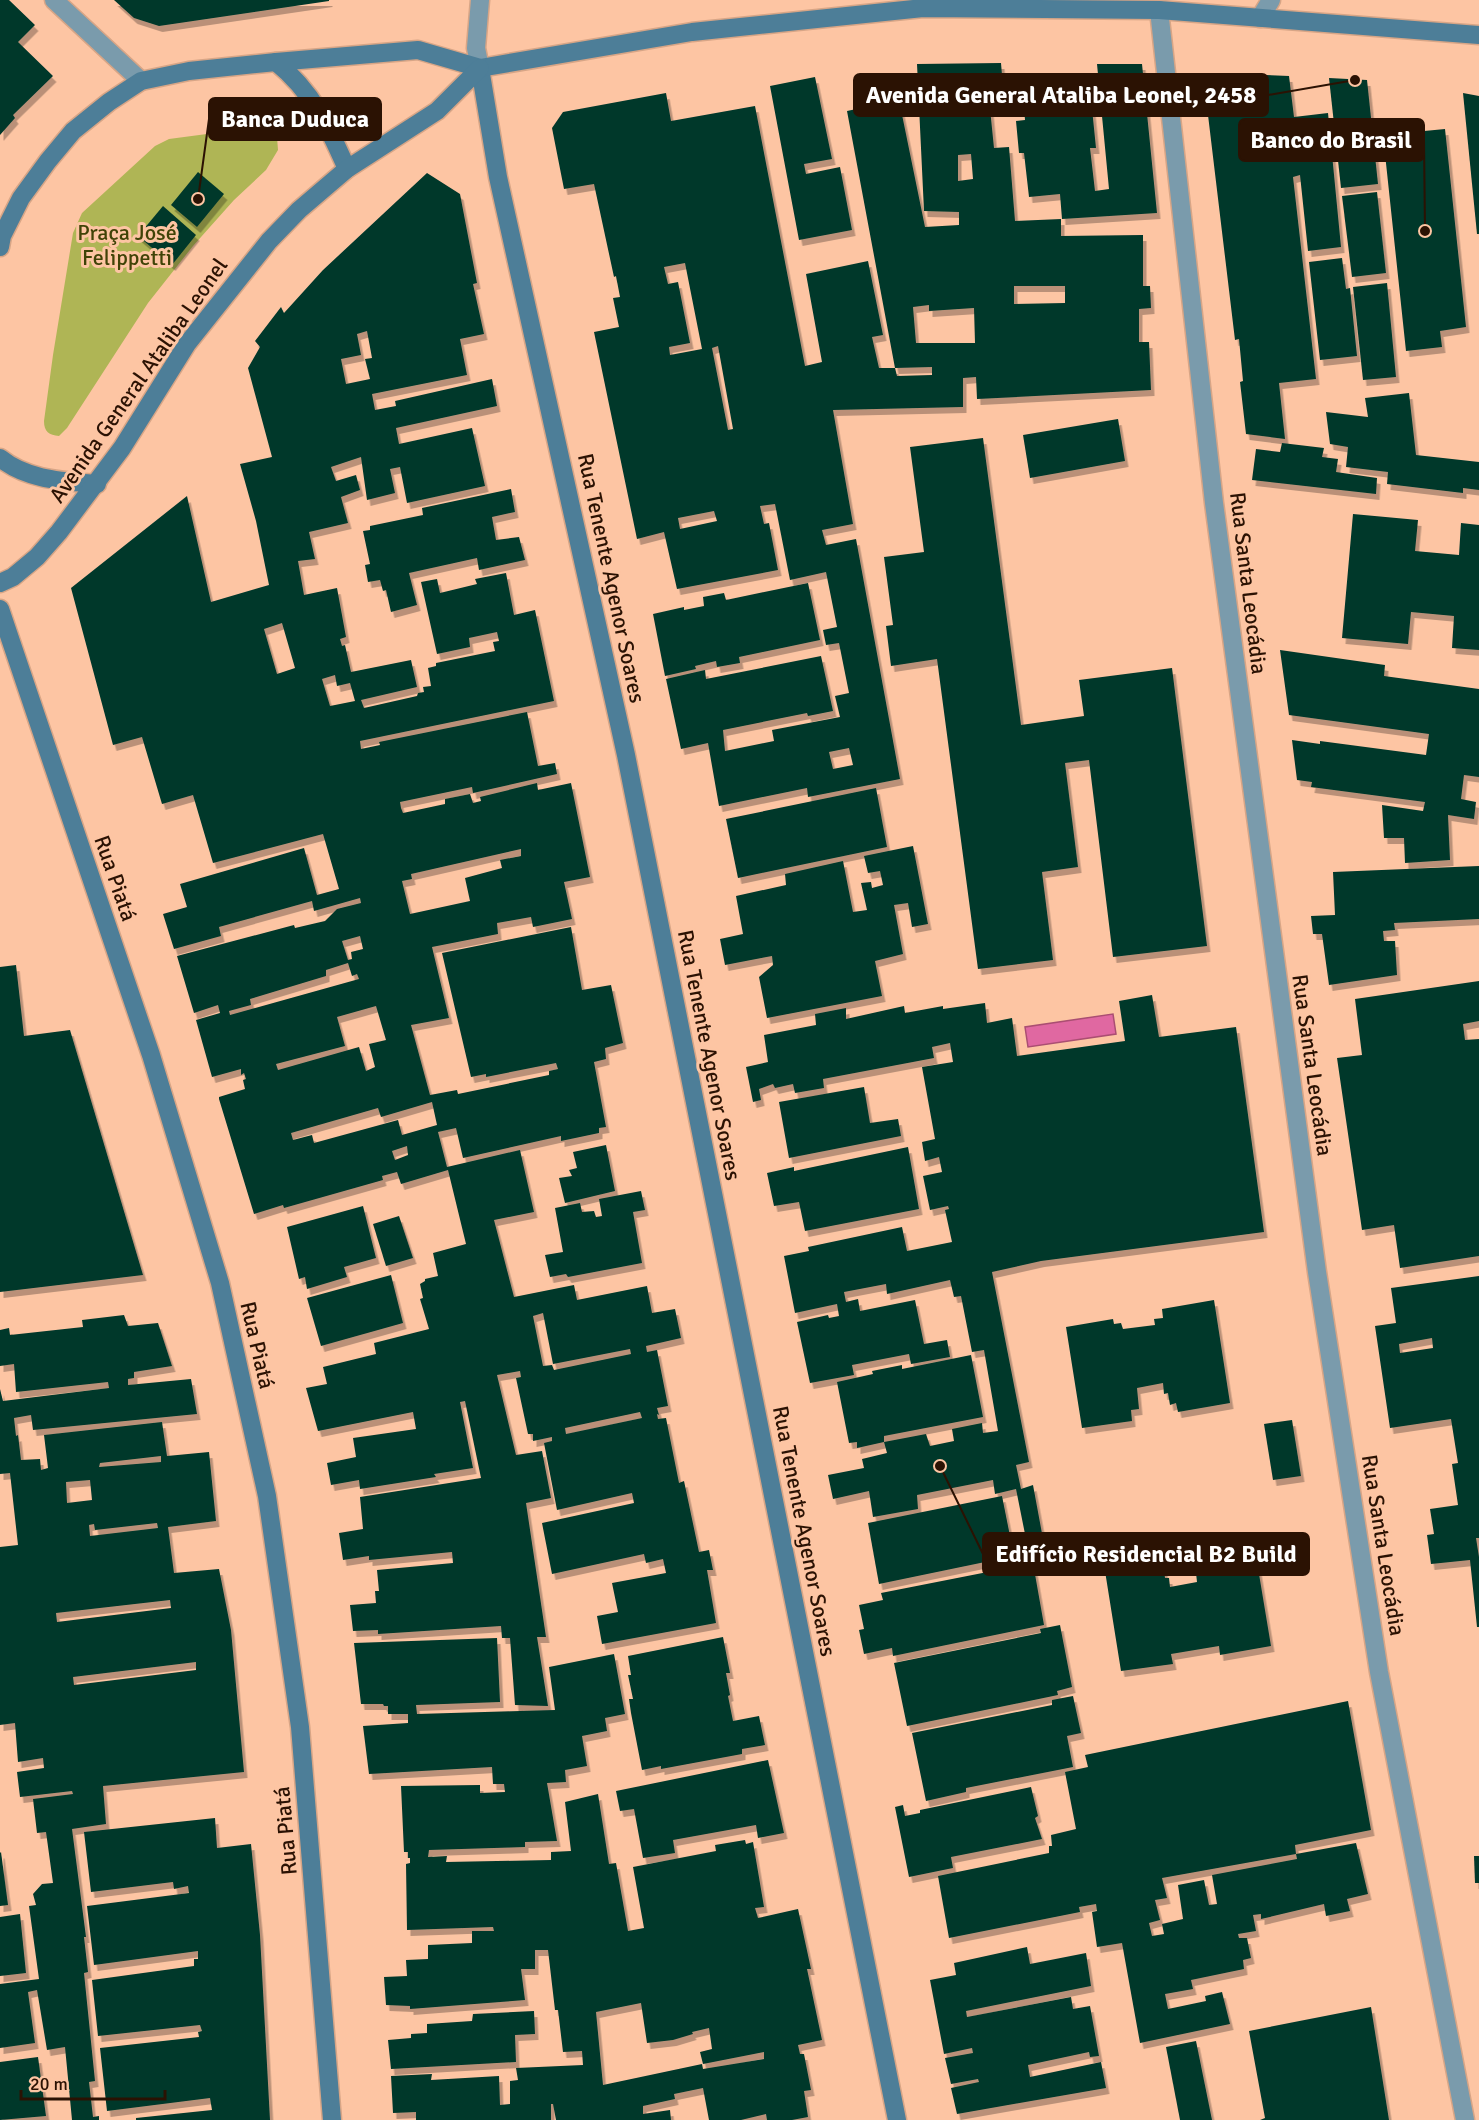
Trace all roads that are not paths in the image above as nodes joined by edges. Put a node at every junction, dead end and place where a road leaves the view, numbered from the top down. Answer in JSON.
{"nodes":[{"id":1,"x":54,"y":0,"type":"edge"},
{"id":2,"x":480,"y":0,"type":"edge"},
{"id":3,"x":1271,"y":0,"type":"edge"},
{"id":4,"x":1159,"y":10,"type":"junction"},
{"id":5,"x":1260,"y":18,"type":"junction"},
{"id":6,"x":1479,"y":35,"type":"edge"},
{"id":7,"x":276,"y":62,"type":"junction"},
{"id":8,"x":480,"y":68,"type":"junction"},
{"id":9,"x":141,"y":81,"type":"junction"},
{"id":10,"x":346,"y":169,"type":"junction"},
{"id":11,"x":0,"y":247,"type":"edge"},
{"id":12,"x":0,"y":458,"type":"edge"},
{"id":13,"x":97,"y":484,"type":"junction"},
{"id":14,"x":0,"y":583,"type":"edge"},
{"id":15,"x":0,"y":609,"type":"edge"},
{"id":16,"x":332,"y":2120,"type":"edge"},
{"id":17,"x":897,"y":2120,"type":"edge"},
{"id":18,"x":1465,"y":2120,"type":"edge"}],
"edges":[{"from":1,"to":9,"type":"street"},
{"from":2,"to":8,"type":"street","name":"Rua Tenente Agenor Soares"},
{"from":3,"to":5,"type":"street"},
{"from":4,"to":5,"type":"street"},
{"from":4,"to":8,"type":"street"},
{"from":4,"to":18,"type":"street","name":"Rua Santa Leocádia"},
{"from":5,"to":6,"type":"street"},
{"from":7,"to":8,"type":"street"},
{"from":7,"to":9,"type":"street"},
{"from":7,"to":10,"type":"street"},
{"from":8,"to":10,"type":"street","name":"Avenida General Ataliba Leonel"},
{"from":8,"to":17,"type":"street","name":"Rua Tenente Agenor Soares"},
{"from":9,"to":11,"type":"street"},
{"from":10,"to":13,"type":"street","name":"Avenida General Ataliba Leonel"},
{"from":12,"to":13,"type":"street"},
{"from":13,"to":14,"type":"street","name":"Avenida General Ataliba Leonel"},
{"from":15,"to":16,"type":"street","name":"Rua Piatá"}]}
